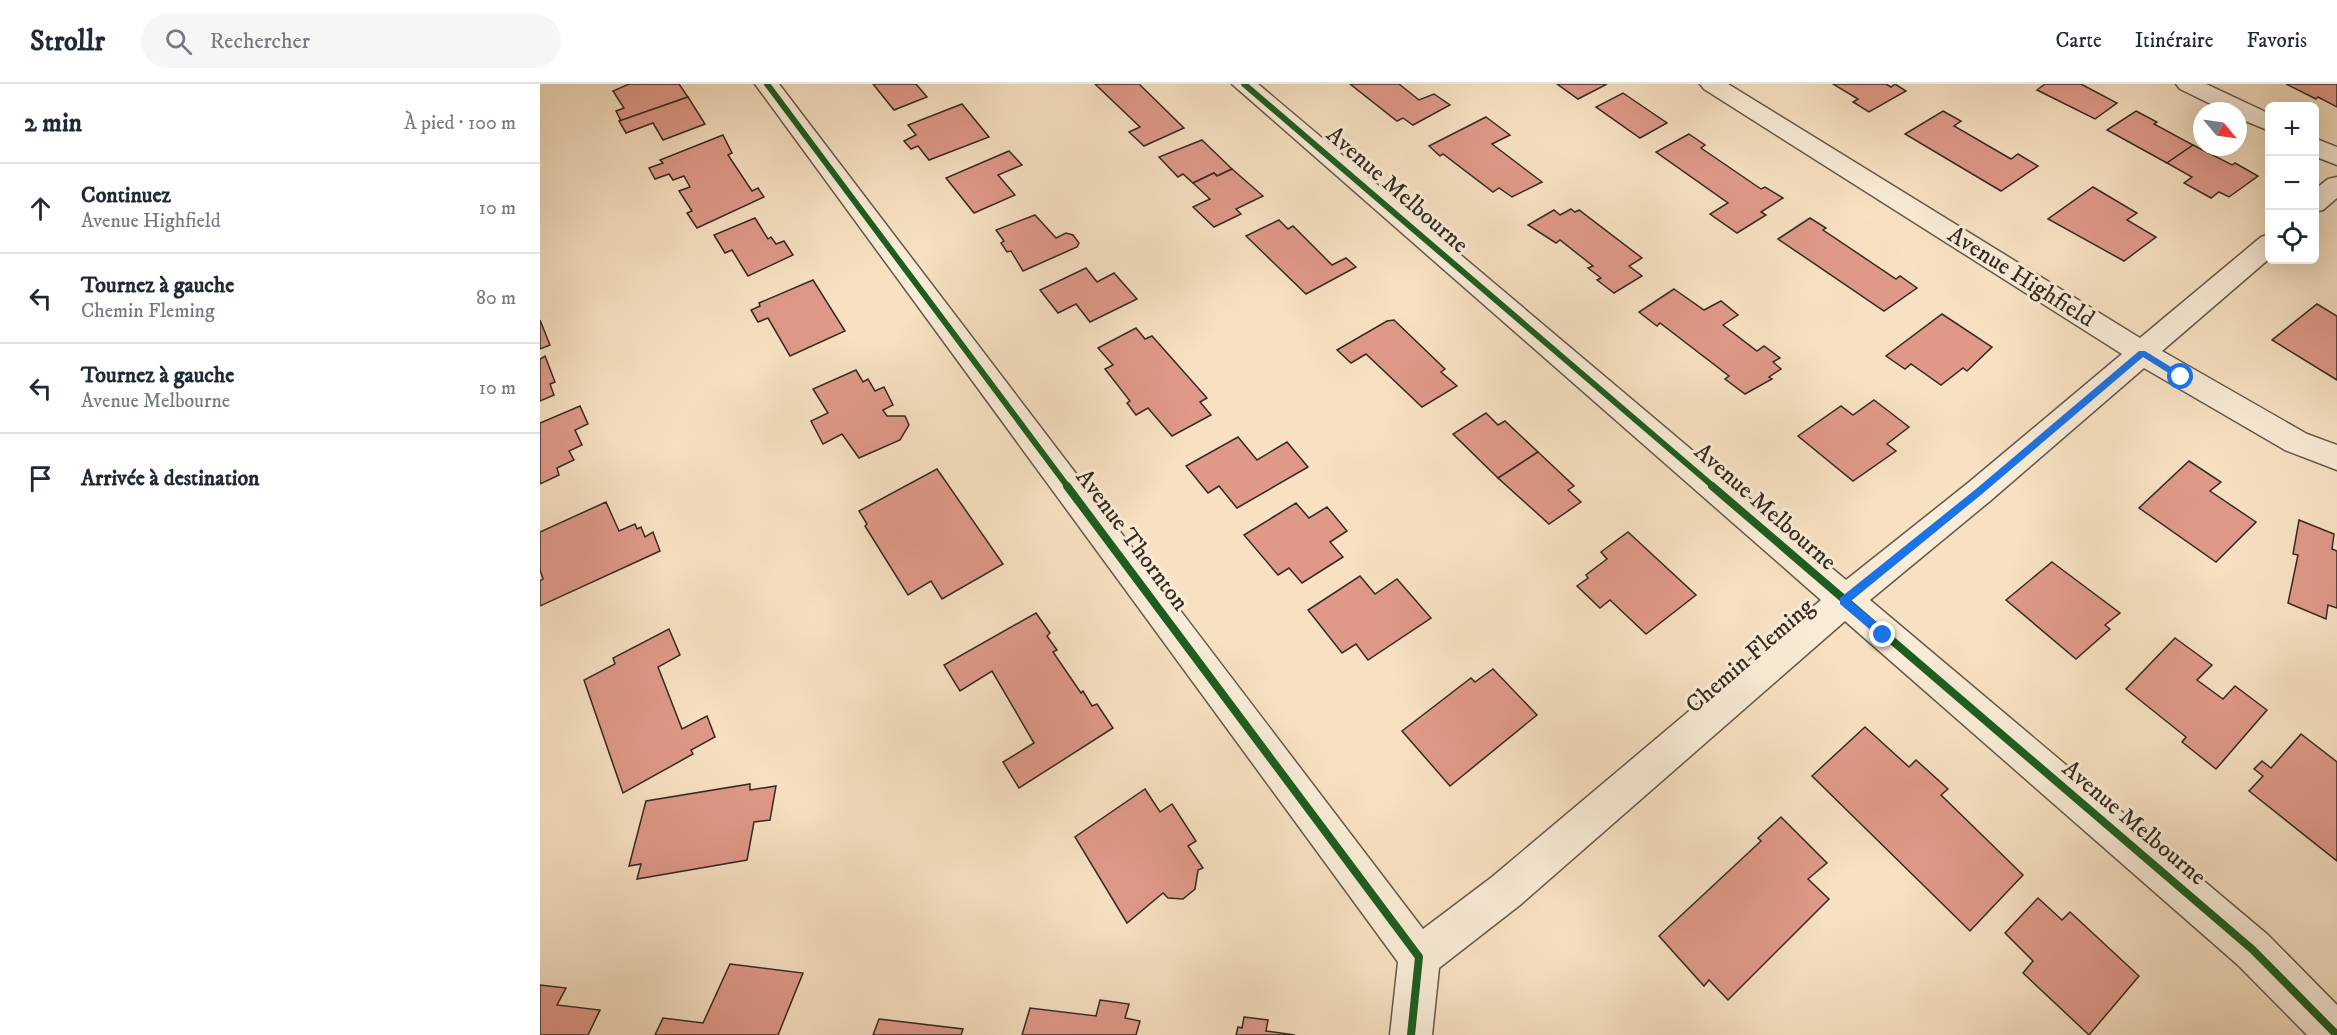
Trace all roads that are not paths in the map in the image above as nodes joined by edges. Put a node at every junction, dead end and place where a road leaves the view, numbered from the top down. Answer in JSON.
{"nodes":[{"id":1,"x":767,"y":84,"type":"edge"},
{"id":2,"x":1244,"y":84,"type":"edge"},
{"id":3,"x":1712,"y":84,"type":"edge"},
{"id":4,"x":2188,"y":84,"type":"edge"},
{"id":5,"x":2265,"y":122,"type":"edge"},
{"id":6,"x":2319,"y":148,"type":"edge"},
{"id":7,"x":2337,"y":157,"type":"edge"},
{"id":8,"x":2337,"y":185,"type":"edge"},
{"id":9,"x":2319,"y":200,"type":"edge"},
{"id":10,"x":2265,"y":247,"type":"edge"},
{"id":11,"x":2142,"y":353,"type":"junction"},
{"id":12,"x":2337,"y":458,"type":"edge"},
{"id":13,"x":1844,"y":601,"type":"junction"},
{"id":14,"x":1419,"y":957,"type":"junction"},
{"id":15,"x":1411,"y":1035,"type":"edge"},
{"id":16,"x":2337,"y":1035,"type":"edge"}],
"edges":[{"from":1,"to":14,"type":"street","name":"Avenue Thornton"},
{"from":2,"to":13,"type":"street","name":"Avenue Melbourne"},
{"from":3,"to":11,"type":"street","name":"Avenue Highfield"},
{"from":4,"to":5,"type":"street"},
{"from":6,"to":7,"type":"street"},
{"from":8,"to":9,"type":"street"},
{"from":10,"to":11,"type":"street","name":"Chemin Fleming"},
{"from":11,"to":12,"type":"street","name":"Avenue Highfield"},
{"from":11,"to":13,"type":"street","name":"Chemin Fleming"},
{"from":13,"to":14,"type":"street","name":"Chemin Fleming"},
{"from":13,"to":16,"type":"street","name":"Avenue Melbourne"},
{"from":14,"to":15,"type":"street"}]}
